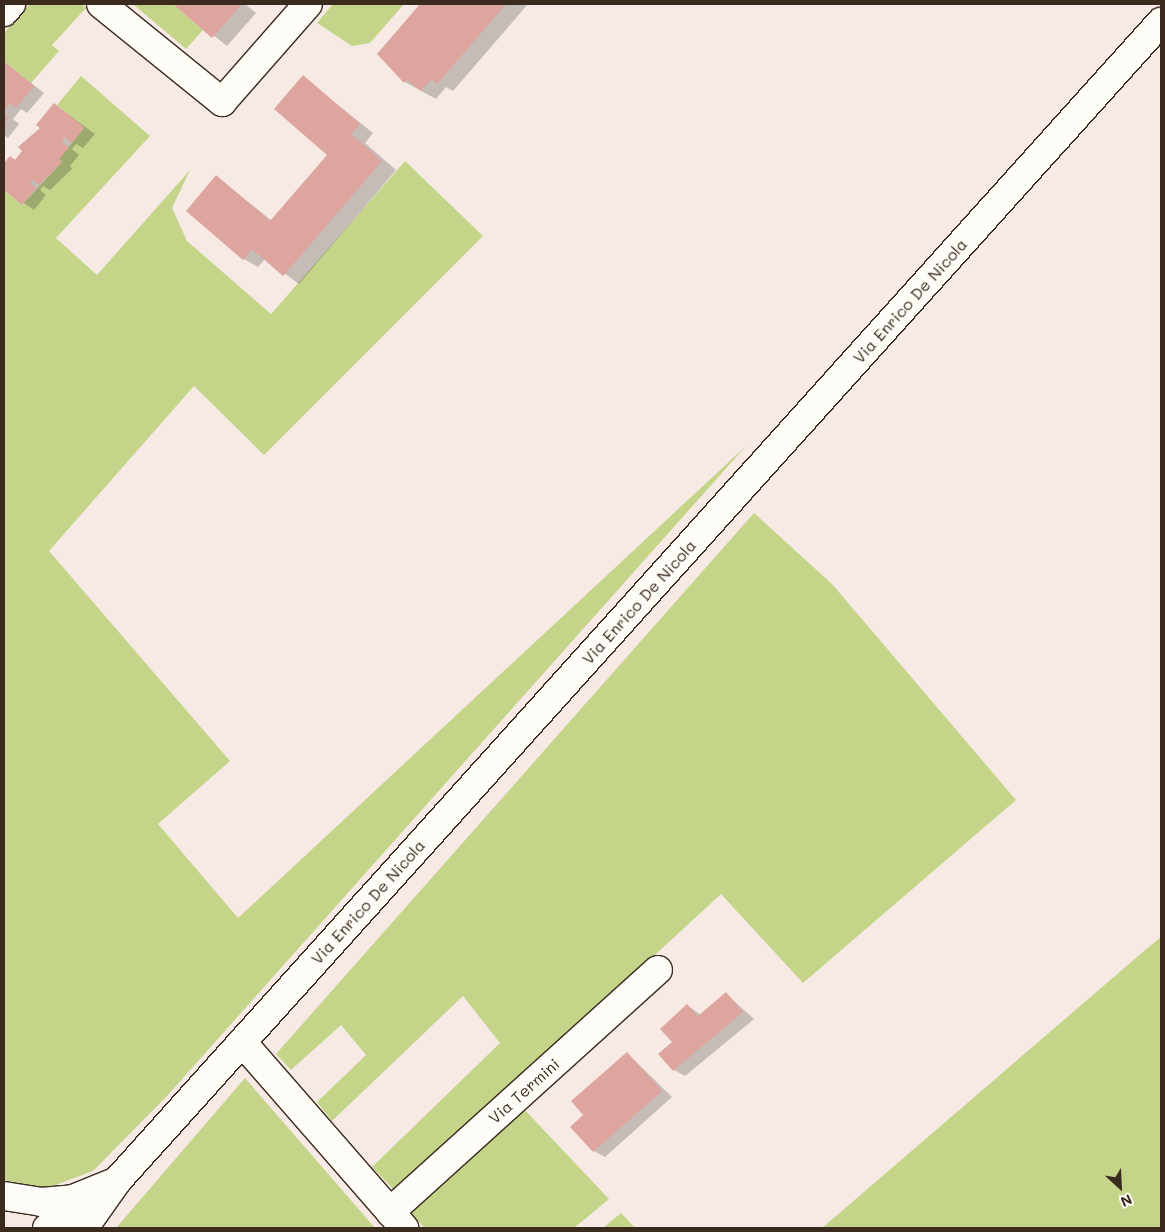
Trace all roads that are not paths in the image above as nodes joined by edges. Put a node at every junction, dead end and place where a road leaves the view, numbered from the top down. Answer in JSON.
{"nodes":[{"id":1,"x":12,"y":4,"type":"edge"},
{"id":2,"x":101,"y":4,"type":"edge"},
{"id":3,"x":308,"y":4,"type":"edge"},
{"id":4,"x":4,"y":12,"type":"edge"},
{"id":5,"x":1161,"y":22,"type":"edge"},
{"id":6,"x":658,"y":970,"type":"dead end"},
{"id":7,"x":242,"y":1042,"type":"junction"},
{"id":8,"x":117,"y":1181,"type":"junction"},
{"id":9,"x":4,"y":1196,"type":"edge"},
{"id":10,"x":397,"y":1220,"type":"edge"},
{"id":11,"x":47,"y":1228,"type":"edge"},
{"id":12,"x":84,"y":1228,"type":"edge"}],
"edges":[{"from":1,"to":4,"type":"street"},
{"from":2,"to":3,"type":"street"},
{"from":5,"to":7,"type":"street","name":"Via Enrico De Nicola"},
{"from":6,"to":10,"type":"street","name":"Via Termini"},
{"from":7,"to":8,"type":"street","name":"Via Enrico De Nicola"},
{"from":7,"to":10,"type":"street"},
{"from":8,"to":9,"type":"street","name":"Via Enrico De Nicola"},
{"from":8,"to":11,"type":"street","name":"Via Enrico De Nicola"},
{"from":8,"to":12,"type":"street","name":"Via Enrico De Nicola"}]}
